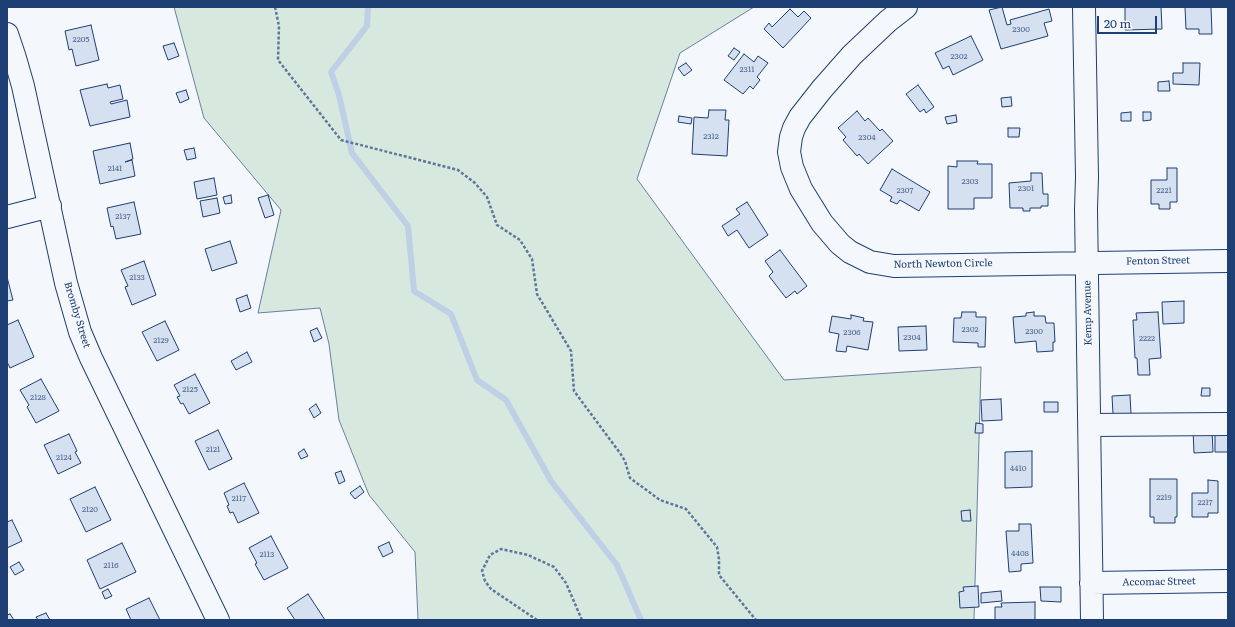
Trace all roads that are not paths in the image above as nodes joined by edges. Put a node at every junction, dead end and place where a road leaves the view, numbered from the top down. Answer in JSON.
{"nodes":[{"id":1,"x":906,"y":7,"type":"edge"},
{"id":2,"x":1084,"y":7,"type":"edge"},
{"id":3,"x":7,"y":34,"type":"edge"},
{"id":4,"x":50,"y":206,"type":"junction"},
{"id":5,"x":7,"y":216,"type":"edge"},
{"id":6,"x":1228,"y":261,"type":"edge"},
{"id":7,"x":1087,"y":262,"type":"junction"},
{"id":8,"x":1228,"y":424,"type":"edge"},
{"id":9,"x":1090,"y":425,"type":"junction"},
{"id":10,"x":1228,"y":581,"type":"edge"},
{"id":11,"x":1091,"y":583,"type":"junction"},
{"id":12,"x":218,"y":620,"type":"edge"},
{"id":13,"x":1092,"y":620,"type":"edge"}],
"edges":[{"from":1,"to":7,"type":"street","name":"North Newton Circle"},
{"from":2,"to":7,"type":"street","name":"Kemp Avenue"},
{"from":3,"to":4,"type":"street","name":"Bromby Street"},
{"from":4,"to":5,"type":"street"},
{"from":4,"to":12,"type":"street","name":"Bromby Street"},
{"from":6,"to":7,"type":"street","name":"Fenton Street"},
{"from":7,"to":9,"type":"street","name":"Kemp Avenue"},
{"from":8,"to":9,"type":"street"},
{"from":9,"to":11,"type":"street","name":"Kemp Avenue"},
{"from":10,"to":11,"type":"street","name":"Accomac Street"},
{"from":11,"to":13,"type":"street","name":"Kemp Avenue"}]}
